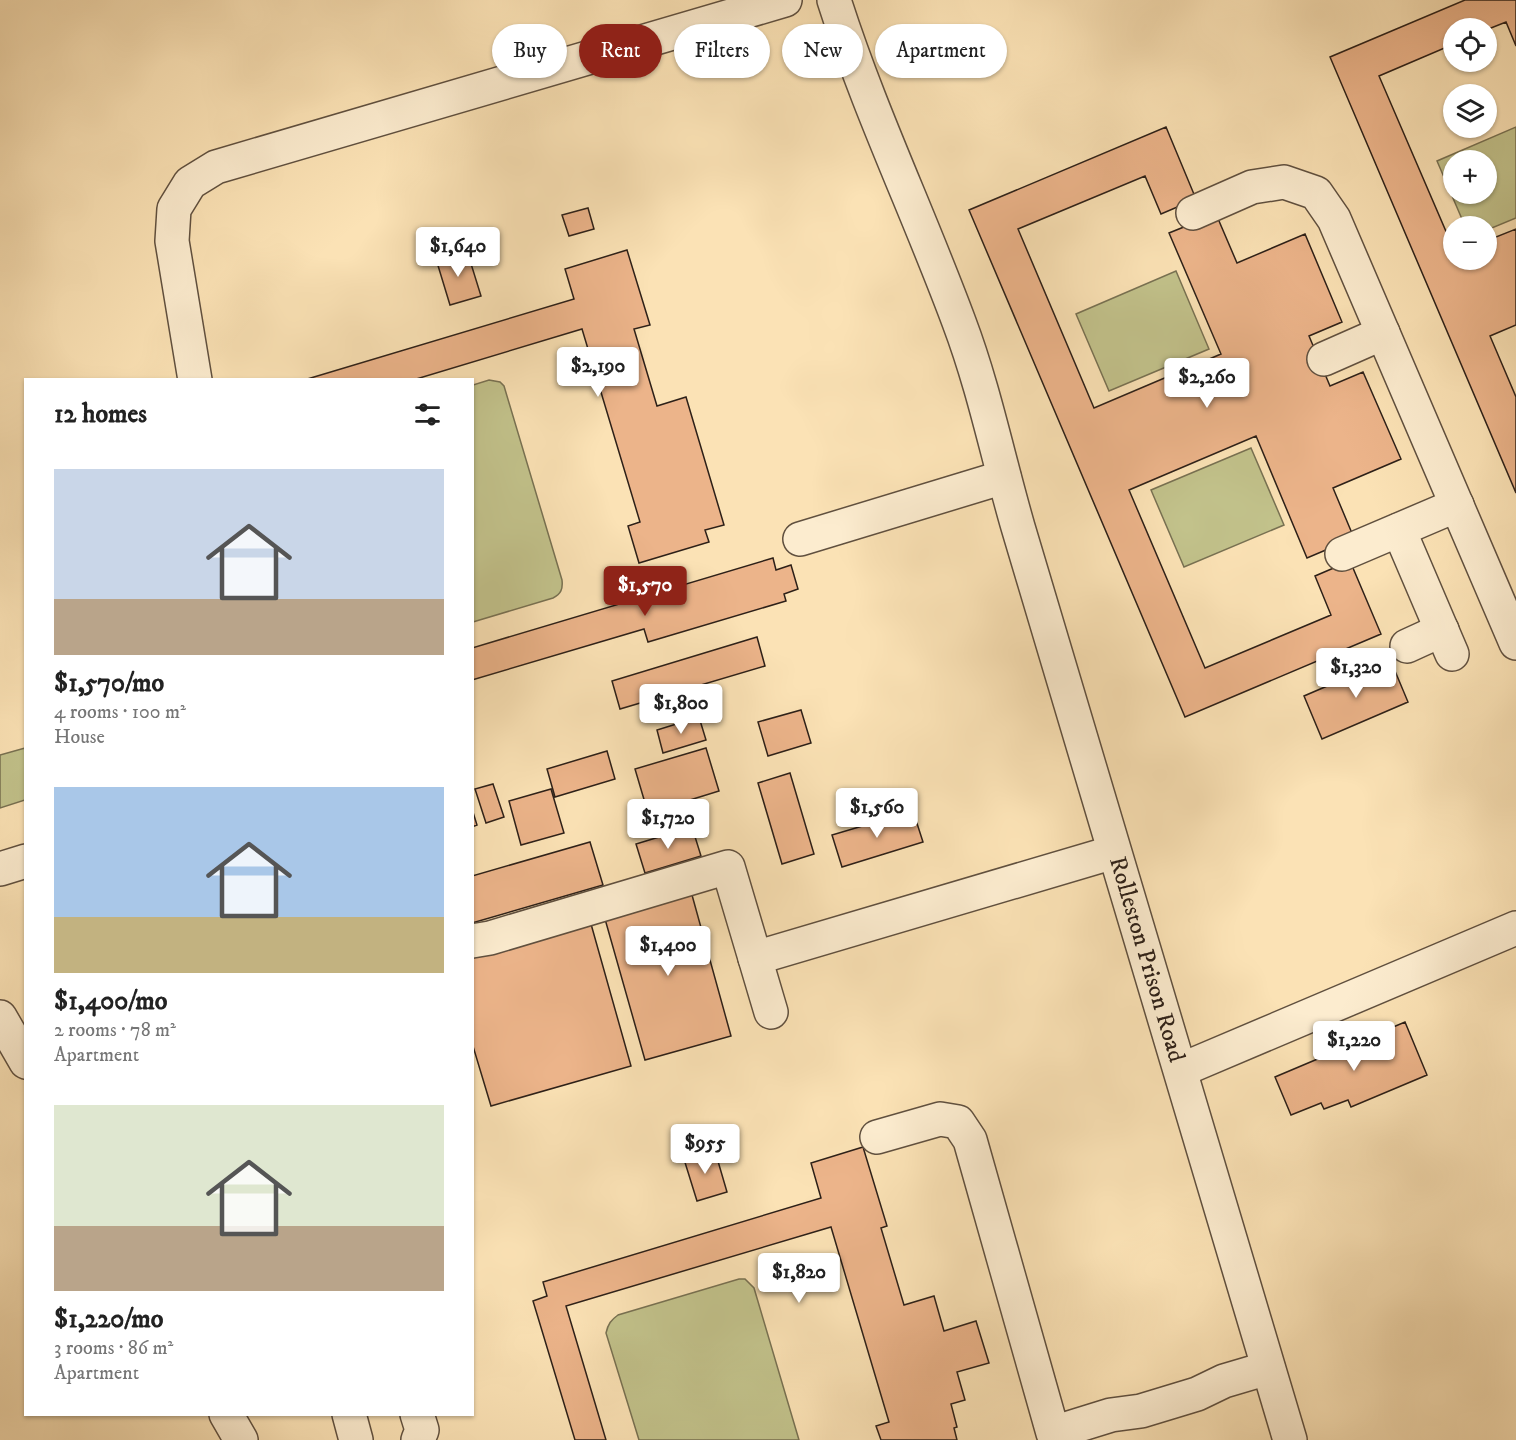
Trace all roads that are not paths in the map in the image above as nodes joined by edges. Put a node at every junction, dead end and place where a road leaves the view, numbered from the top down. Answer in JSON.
{"nodes":[{"id":1,"x":785,"y":0,"type":"edge"},
{"id":2,"x":834,"y":0,"type":"edge"},
{"id":3,"x":1193,"y":213,"type":"dead end"},
{"id":4,"x":1383,"y":333,"type":"junction"},
{"id":5,"x":1324,"y":359,"type":"dead end"},
{"id":6,"x":195,"y":378,"type":"edge"},
{"id":7,"x":1004,"y":477,"type":"junction"},
{"id":8,"x":1457,"y":505,"type":"junction"},
{"id":9,"x":1399,"y":530,"type":"junction"},
{"id":10,"x":800,"y":539,"type":"dead end"},
{"id":11,"x":1342,"y":554,"type":"dead end"},
{"id":12,"x":1516,"y":643,"type":"edge"},
{"id":13,"x":1407,"y":646,"type":"dead end"},
{"id":14,"x":1114,"y":852,"type":"junction"},
{"id":15,"x":24,"y":862,"type":"edge"},
{"id":16,"x":0,"y":869,"type":"edge"},
{"id":17,"x":1516,"y":928,"type":"edge"},
{"id":18,"x":474,"y":941,"type":"edge"},
{"id":19,"x":755,"y":958,"type":"junction"},
{"id":20,"x":771,"y":1011,"type":"dead end"},
{"id":21,"x":0,"y":1017,"type":"edge"},
{"id":22,"x":24,"y":1059,"type":"edge"},
{"id":23,"x":1180,"y":1070,"type":"junction"},
{"id":24,"x":877,"y":1137,"type":"dead end"},
{"id":25,"x":1268,"y":1368,"type":"junction"},
{"id":26,"x":227,"y":1416,"type":"edge"},
{"id":27,"x":350,"y":1416,"type":"edge"},
{"id":28,"x":418,"y":1416,"type":"edge"},
{"id":29,"x":241,"y":1440,"type":"edge"},
{"id":30,"x":356,"y":1440,"type":"edge"},
{"id":31,"x":418,"y":1440,"type":"edge"},
{"id":32,"x":1290,"y":1440,"type":"edge"}],
"edges":[{"from":1,"to":6,"type":"lane"},
{"from":2,"to":7,"type":"lane","name":"Rolleston Prison Road"},
{"from":3,"to":4,"type":"lane"},
{"from":4,"to":5,"type":"lane"},
{"from":4,"to":8,"type":"lane"},
{"from":7,"to":10,"type":"lane"},
{"from":7,"to":14,"type":"lane","name":"Rolleston Prison Road"},
{"from":8,"to":9,"type":"lane"},
{"from":8,"to":12,"type":"lane"},
{"from":9,"to":11,"type":"lane"},
{"from":9,"to":13,"type":"lane"},
{"from":14,"to":19,"type":"lane"},
{"from":14,"to":23,"type":"lane","name":"Rolleston Prison Road"},
{"from":15,"to":16,"type":"lane"},
{"from":17,"to":23,"type":"lane"},
{"from":18,"to":19,"type":"lane"},
{"from":19,"to":20,"type":"lane"},
{"from":21,"to":22,"type":"lane"},
{"from":23,"to":25,"type":"lane","name":"Rolleston Prison Road"},
{"from":24,"to":25,"type":"lane"},
{"from":25,"to":32,"type":"lane","name":"Rolleston Prison Road"},
{"from":26,"to":29,"type":"lane"},
{"from":27,"to":30,"type":"lane"},
{"from":28,"to":31,"type":"lane"}]}
